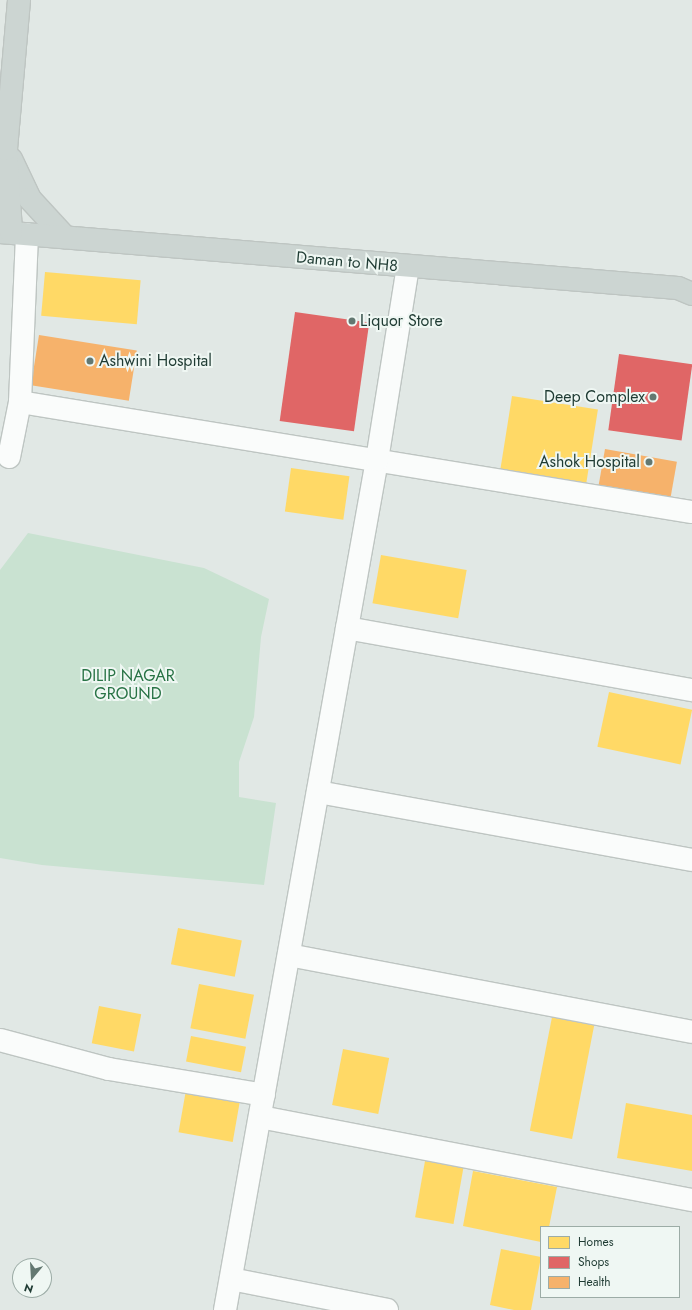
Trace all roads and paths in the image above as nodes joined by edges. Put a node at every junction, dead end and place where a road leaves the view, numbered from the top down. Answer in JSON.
{"nodes":[{"id":1,"x":19,"y":0,"type":"edge"},
{"id":2,"x":6,"y":149,"type":"junction"},
{"id":3,"x":12,"y":233,"type":"edge"},
{"id":4,"x":65,"y":237,"type":"junction"},
{"id":5,"x":408,"y":267,"type":"junction"},
{"id":6,"x":692,"y":294,"type":"edge"},
{"id":7,"x":20,"y":402,"type":"junction"},
{"id":8,"x":9,"y":457,"type":"dead end"},
{"id":9,"x":377,"y":460,"type":"junction"},
{"id":10,"x":692,"y":512,"type":"edge"},
{"id":11,"x":347,"y":628,"type":"junction"},
{"id":12,"x":692,"y":690,"type":"edge"},
{"id":13,"x":318,"y":792,"type":"junction"},
{"id":14,"x":692,"y":860,"type":"edge"},
{"id":15,"x":289,"y":955,"type":"junction"},
{"id":16,"x":692,"y":1032,"type":"edge"},
{"id":17,"x":0,"y":1040,"type":"edge"},
{"id":18,"x":264,"y":1095,"type":"junction"},
{"id":19,"x":260,"y":1117,"type":"junction"},
{"id":20,"x":692,"y":1200,"type":"edge"},
{"id":21,"x":231,"y":1278,"type":"junction"},
{"id":22,"x":225,"y":1310,"type":"edge"},
{"id":23,"x":387,"y":1310,"type":"edge"}],
"edges":[{"from":1,"to":2,"type":"main road"},
{"from":2,"to":3,"type":"main road"},
{"from":2,"to":4,"type":"main road"},
{"from":3,"to":4,"type":"main road","name":"Daman to NH8"},
{"from":3,"to":7,"type":"street"},
{"from":4,"to":5,"type":"main road","name":"Daman to NH8"},
{"from":5,"to":6,"type":"main road","name":"Daman to NH8"},
{"from":5,"to":9,"type":"street"},
{"from":7,"to":8,"type":"street"},
{"from":7,"to":9,"type":"street"},
{"from":9,"to":10,"type":"street"},
{"from":9,"to":11,"type":"street"},
{"from":11,"to":12,"type":"street"},
{"from":11,"to":13,"type":"street"},
{"from":13,"to":14,"type":"street"},
{"from":13,"to":15,"type":"street"},
{"from":15,"to":16,"type":"street"},
{"from":15,"to":18,"type":"street"},
{"from":17,"to":18,"type":"street"},
{"from":18,"to":19,"type":"street"},
{"from":19,"to":20,"type":"street"},
{"from":19,"to":21,"type":"street"},
{"from":21,"to":22,"type":"street"},
{"from":21,"to":23,"type":"street"}]}
